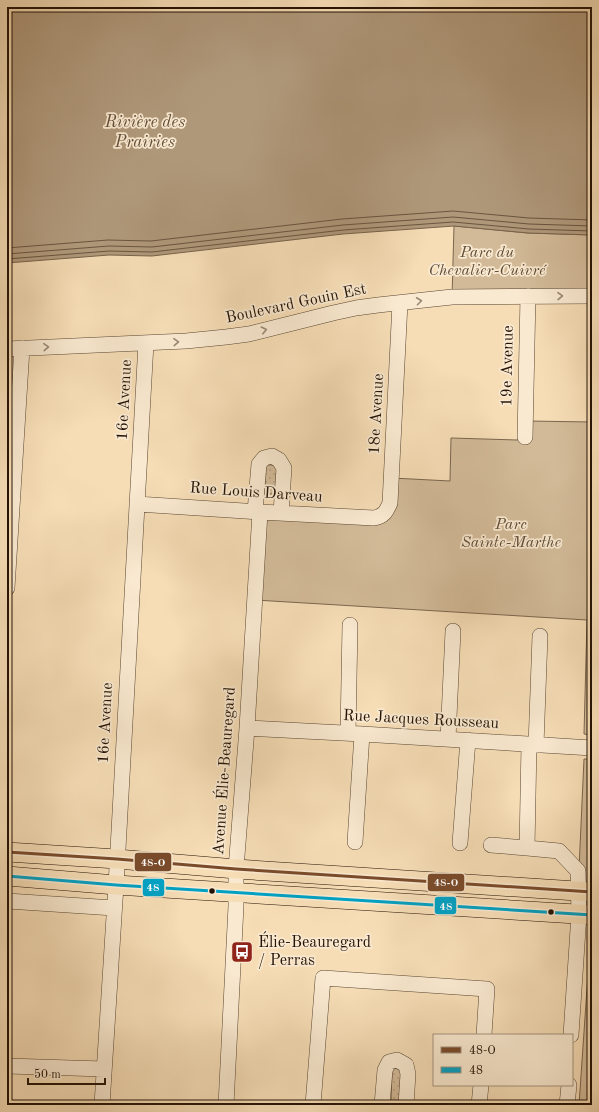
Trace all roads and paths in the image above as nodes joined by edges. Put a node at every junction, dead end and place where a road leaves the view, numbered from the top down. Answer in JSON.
{"nodes":[{"id":1,"x":528,"y":296,"type":"junction"},
{"id":2,"x":592,"y":296,"type":"edge"},
{"id":3,"x":400,"y":303,"type":"junction"},
{"id":4,"x":146,"y":343,"type":"junction"},
{"id":5,"x":14,"y":349,"type":"edge"},
{"id":6,"x":524,"y":437,"type":"dead end"},
{"id":7,"x":137,"y":504,"type":"junction"},
{"id":8,"x":258,"y":512,"type":"junction"},
{"id":9,"x":281,"y":513,"type":"junction"},
{"id":10,"x":374,"y":518,"type":"joint"},
{"id":11,"x":7,"y":588,"type":"edge"},
{"id":12,"x":350,"y":625,"type":"dead end"},
{"id":13,"x":453,"y":631,"type":"dead end"},
{"id":14,"x":540,"y":636,"type":"dead end"},
{"id":15,"x":247,"y":728,"type":"junction"},
{"id":16,"x":355,"y":734,"type":"junction"},
{"id":17,"x":448,"y":739,"type":"junction"},
{"id":18,"x":468,"y":740,"type":"junction"},
{"id":19,"x":533,"y":744,"type":"junction"},
{"id":20,"x":592,"y":748,"type":"edge"},
{"id":21,"x":355,"y":842,"type":"dead end"},
{"id":22,"x":460,"y":843,"type":"dead end"},
{"id":23,"x":491,"y":846,"type":"dead end"},
{"id":24,"x":527,"y":848,"type":"junction"},
{"id":25,"x":7,"y":852,"type":"edge"},
{"id":26,"x":117,"y":859,"type":"junction"},
{"id":27,"x":236,"y":869,"type":"junction"},
{"id":28,"x":7,"y":876,"type":"edge"},
{"id":29,"x":116,"y":885,"type":"junction"},
{"id":30,"x":236,"y":892,"type":"junction"},
{"id":31,"x":585,"y":892,"type":"edge"},
{"id":32,"x":7,"y":901,"type":"edge"},
{"id":33,"x":114,"y":908,"type":"junction"},
{"id":34,"x":585,"y":914,"type":"edge"},
{"id":35,"x":484,"y":1034,"type":"edge"},
{"id":36,"x":572,"y":1034,"type":"edge"},
{"id":37,"x":7,"y":1066,"type":"edge"},
{"id":38,"x":104,"y":1069,"type":"junction"},
{"id":39,"x":481,"y":1086,"type":"edge"},
{"id":40,"x":569,"y":1086,"type":"edge"},
{"id":41,"x":102,"y":1105,"type":"edge"},
{"id":42,"x":226,"y":1105,"type":"edge"},
{"id":43,"x":313,"y":1105,"type":"edge"},
{"id":44,"x":382,"y":1105,"type":"edge"},
{"id":45,"x":406,"y":1105,"type":"edge"},
{"id":46,"x":479,"y":1105,"type":"edge"},
{"id":47,"x":567,"y":1105,"type":"edge"}],
"edges":[{"from":1,"to":2,"type":"street","name":"Boulevard Gouin Est","one_way":true},
{"from":3,"to":1,"type":"street","name":"Boulevard Gouin Est","one_way":true},
{"from":1,"to":6,"type":"street","name":"19e Avenue"},
{"from":4,"to":3,"type":"street","name":"Boulevard Gouin Est","one_way":true},
{"from":3,"to":10,"type":"street","name":"18e Avenue"},
{"from":5,"to":4,"type":"street","name":"Boulevard Gouin Est","one_way":true},
{"from":4,"to":7,"type":"street","name":"16e Avenue"},
{"from":5,"to":11,"type":"street"},
{"from":7,"to":8,"type":"street","name":"Rue Louis Darveau"},
{"from":7,"to":26,"type":"street","name":"16e Avenue"},
{"from":8,"to":9,"type":"street","name":"Rue Louis Darveau"},
{"from":8,"to":9,"type":"street","name":"Avenue Élie-Beauregard"},
{"from":8,"to":15,"type":"street","name":"Avenue Élie-Beauregard"},
{"from":9,"to":10,"type":"street","name":"Rue Louis Darveau"},
{"from":12,"to":16,"type":"street"},
{"from":13,"to":17,"type":"street"},
{"from":14,"to":19,"type":"street"},
{"from":15,"to":16,"type":"street","name":"Rue Jacques Rousseau"},
{"from":15,"to":27,"type":"street","name":"Avenue Élie-Beauregard"},
{"from":16,"to":17,"type":"street","name":"Rue Jacques Rousseau"},
{"from":16,"to":21,"type":"street"},
{"from":17,"to":18,"type":"street","name":"Rue Jacques Rousseau"},
{"from":18,"to":19,"type":"street","name":"Rue Jacques Rousseau"},
{"from":18,"to":22,"type":"street"},
{"from":19,"to":20,"type":"street","name":"Rue Jacques Rousseau"},
{"from":19,"to":24,"type":"street"},
{"from":23,"to":24,"type":"street"},
{"from":24,"to":31,"type":"street"},
{"from":25,"to":26,"type":"main road"},
{"from":26,"to":27,"type":"main road"},
{"from":26,"to":29,"type":"street","name":"16e Avenue"},
{"from":27,"to":30,"type":"street","name":"Avenue Élie-Beauregard"},
{"from":27,"to":31,"type":"main road"},
{"from":28,"to":29,"type":"main road"},
{"from":29,"to":30,"type":"main road"},
{"from":29,"to":33,"type":"street","name":"16e Avenue"},
{"from":30,"to":34,"type":"main road"},
{"from":30,"to":42,"type":"street","name":"Avenue Élie-Beauregard"},
{"from":31,"to":34,"type":"street"},
{"from":32,"to":33,"type":"street"},
{"from":33,"to":38,"type":"street","name":"16e Avenue"},
{"from":34,"to":36,"type":"street"},
{"from":35,"to":43,"type":"street"},
{"from":37,"to":38,"type":"street"},
{"from":38,"to":41,"type":"street","name":"16e Avenue"},
{"from":39,"to":46,"type":"street"},
{"from":40,"to":47,"type":"street"},
{"from":44,"to":45,"type":"street"}]}
